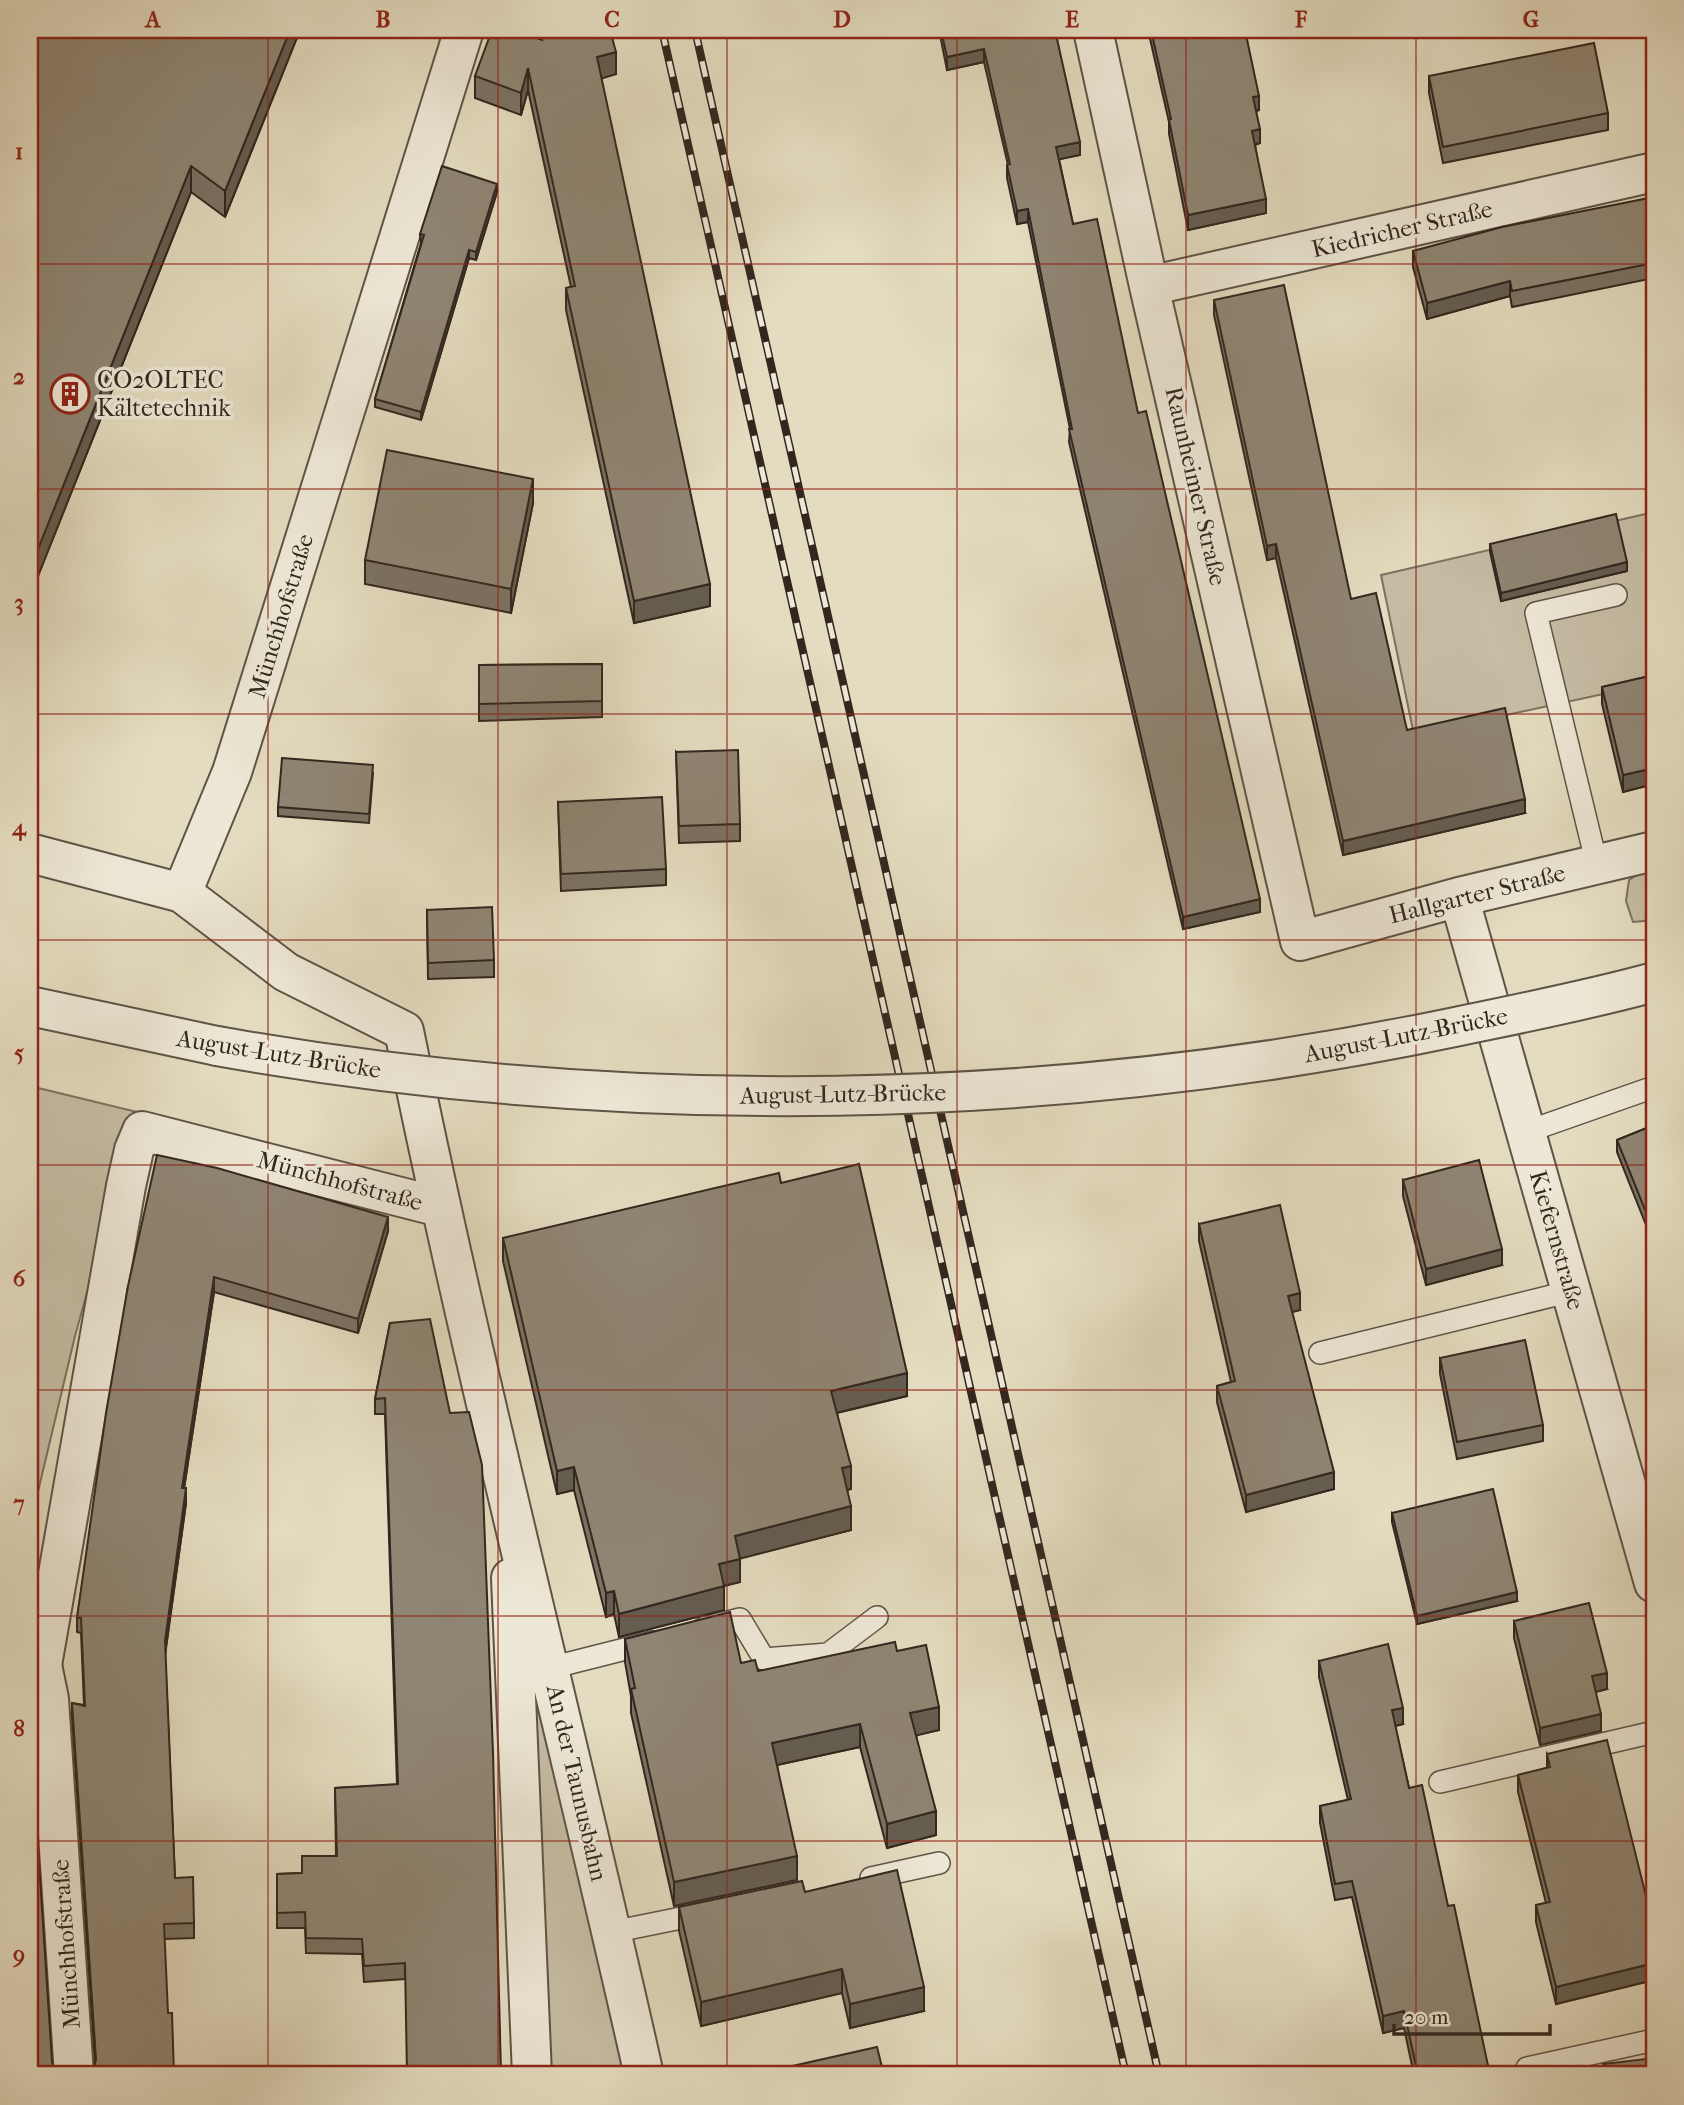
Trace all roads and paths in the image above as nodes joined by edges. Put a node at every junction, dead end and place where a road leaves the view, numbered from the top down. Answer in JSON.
{"nodes":[{"id":1,"x":464,"y":30,"type":"edge"},
{"id":2,"x":1093,"y":30,"type":"edge"},
{"id":3,"x":1654,"y":172,"type":"edge"},
{"id":4,"x":1150,"y":286,"type":"junction"},
{"id":5,"x":1616,"y":595,"type":"dead end"},
{"id":6,"x":1654,"y":851,"type":"edge"},
{"id":7,"x":30,"y":853,"type":"edge"},
{"id":8,"x":1597,"y":864,"type":"junction"},
{"id":9,"x":182,"y":893,"type":"junction"},
{"id":10,"x":1459,"y":897,"type":"junction"},
{"id":11,"x":1300,"y":941,"type":"joint"},
{"id":12,"x":1654,"y":982,"type":"edge"},
{"id":13,"x":30,"y":1006,"type":"edge"},
{"id":14,"x":1654,"y":1087,"type":"edge"},
{"id":15,"x":1526,"y":1132,"type":"junction"},
{"id":16,"x":440,"y":1207,"type":"junction"},
{"id":17,"x":1572,"y":1291,"type":"junction"},
{"id":18,"x":1320,"y":1353,"type":"dead end"},
{"id":19,"x":507,"y":1492,"type":"junction"},
{"id":20,"x":1651,"y":1559,"type":"edge"},
{"id":21,"x":877,"y":1617,"type":"dead end"},
{"id":22,"x":36,"y":1663,"type":"edge"},
{"id":23,"x":550,"y":1668,"type":"junction"},
{"id":24,"x":1654,"y":1732,"type":"edge"},
{"id":25,"x":1440,"y":1783,"type":"dead end"},
{"id":26,"x":939,"y":1863,"type":"dead end"},
{"id":27,"x":858,"y":1881,"type":"edge"},
{"id":28,"x":721,"y":1909,"type":"edge"},
{"id":29,"x":612,"y":1933,"type":"junction"},
{"id":30,"x":1654,"y":2039,"type":"edge"},
{"id":31,"x":1527,"y":2067,"type":"dead end"},
{"id":32,"x":74,"y":2075,"type":"edge"},
{"id":33,"x":533,"y":2075,"type":"edge"},
{"id":34,"x":644,"y":2075,"type":"edge"}],
"edges":[{"from":1,"to":9,"type":"street","name":"Münchhofstraße"},
{"from":2,"to":4,"type":"street","name":"Raunheimer Straße"},
{"from":3,"to":4,"type":"street","name":"Kiedricher Straße"},
{"from":4,"to":11,"type":"street","name":"Raunheimer Straße"},
{"from":5,"to":8,"type":"lane"},
{"from":6,"to":8,"type":"street","name":"Hallgarter Straße"},
{"from":7,"to":9,"type":"street"},
{"from":8,"to":10,"type":"street","name":"Hallgarter Straße"},
{"from":9,"to":16,"type":"street","name":"Münchhofstraße"},
{"from":10,"to":11,"type":"street","name":"Hallgarter Straße"},
{"from":10,"to":15,"type":"street","name":"Kiefernstraße"},
{"from":12,"to":13,"type":"street","name":"August-Lutz-Brücke","bridge":true},
{"from":14,"to":15,"type":"lane"},
{"from":15,"to":17,"type":"street","name":"Kiefernstraße"},
{"from":16,"to":19,"type":"street","name":"An der Taunusbahn"},
{"from":16,"to":22,"type":"street","name":"Münchhofstraße"},
{"from":17,"to":18,"type":"lane"},
{"from":17,"to":20,"type":"street","name":"Kiefernstraße"},
{"from":19,"to":23,"type":"street","name":"An der Taunusbahn"},
{"from":19,"to":33,"type":"street","name":"An der Taunusbahn"},
{"from":21,"to":23,"type":"lane"},
{"from":22,"to":32,"type":"street","name":"Münchhofstraße"},
{"from":23,"to":29,"type":"street","name":"An der Taunusbahn"},
{"from":24,"to":25,"type":"lane"},
{"from":26,"to":27,"type":"lane"},
{"from":28,"to":29,"type":"lane"},
{"from":29,"to":34,"type":"street","name":"An der Taunusbahn"},
{"from":30,"to":31,"type":"lane"}]}
